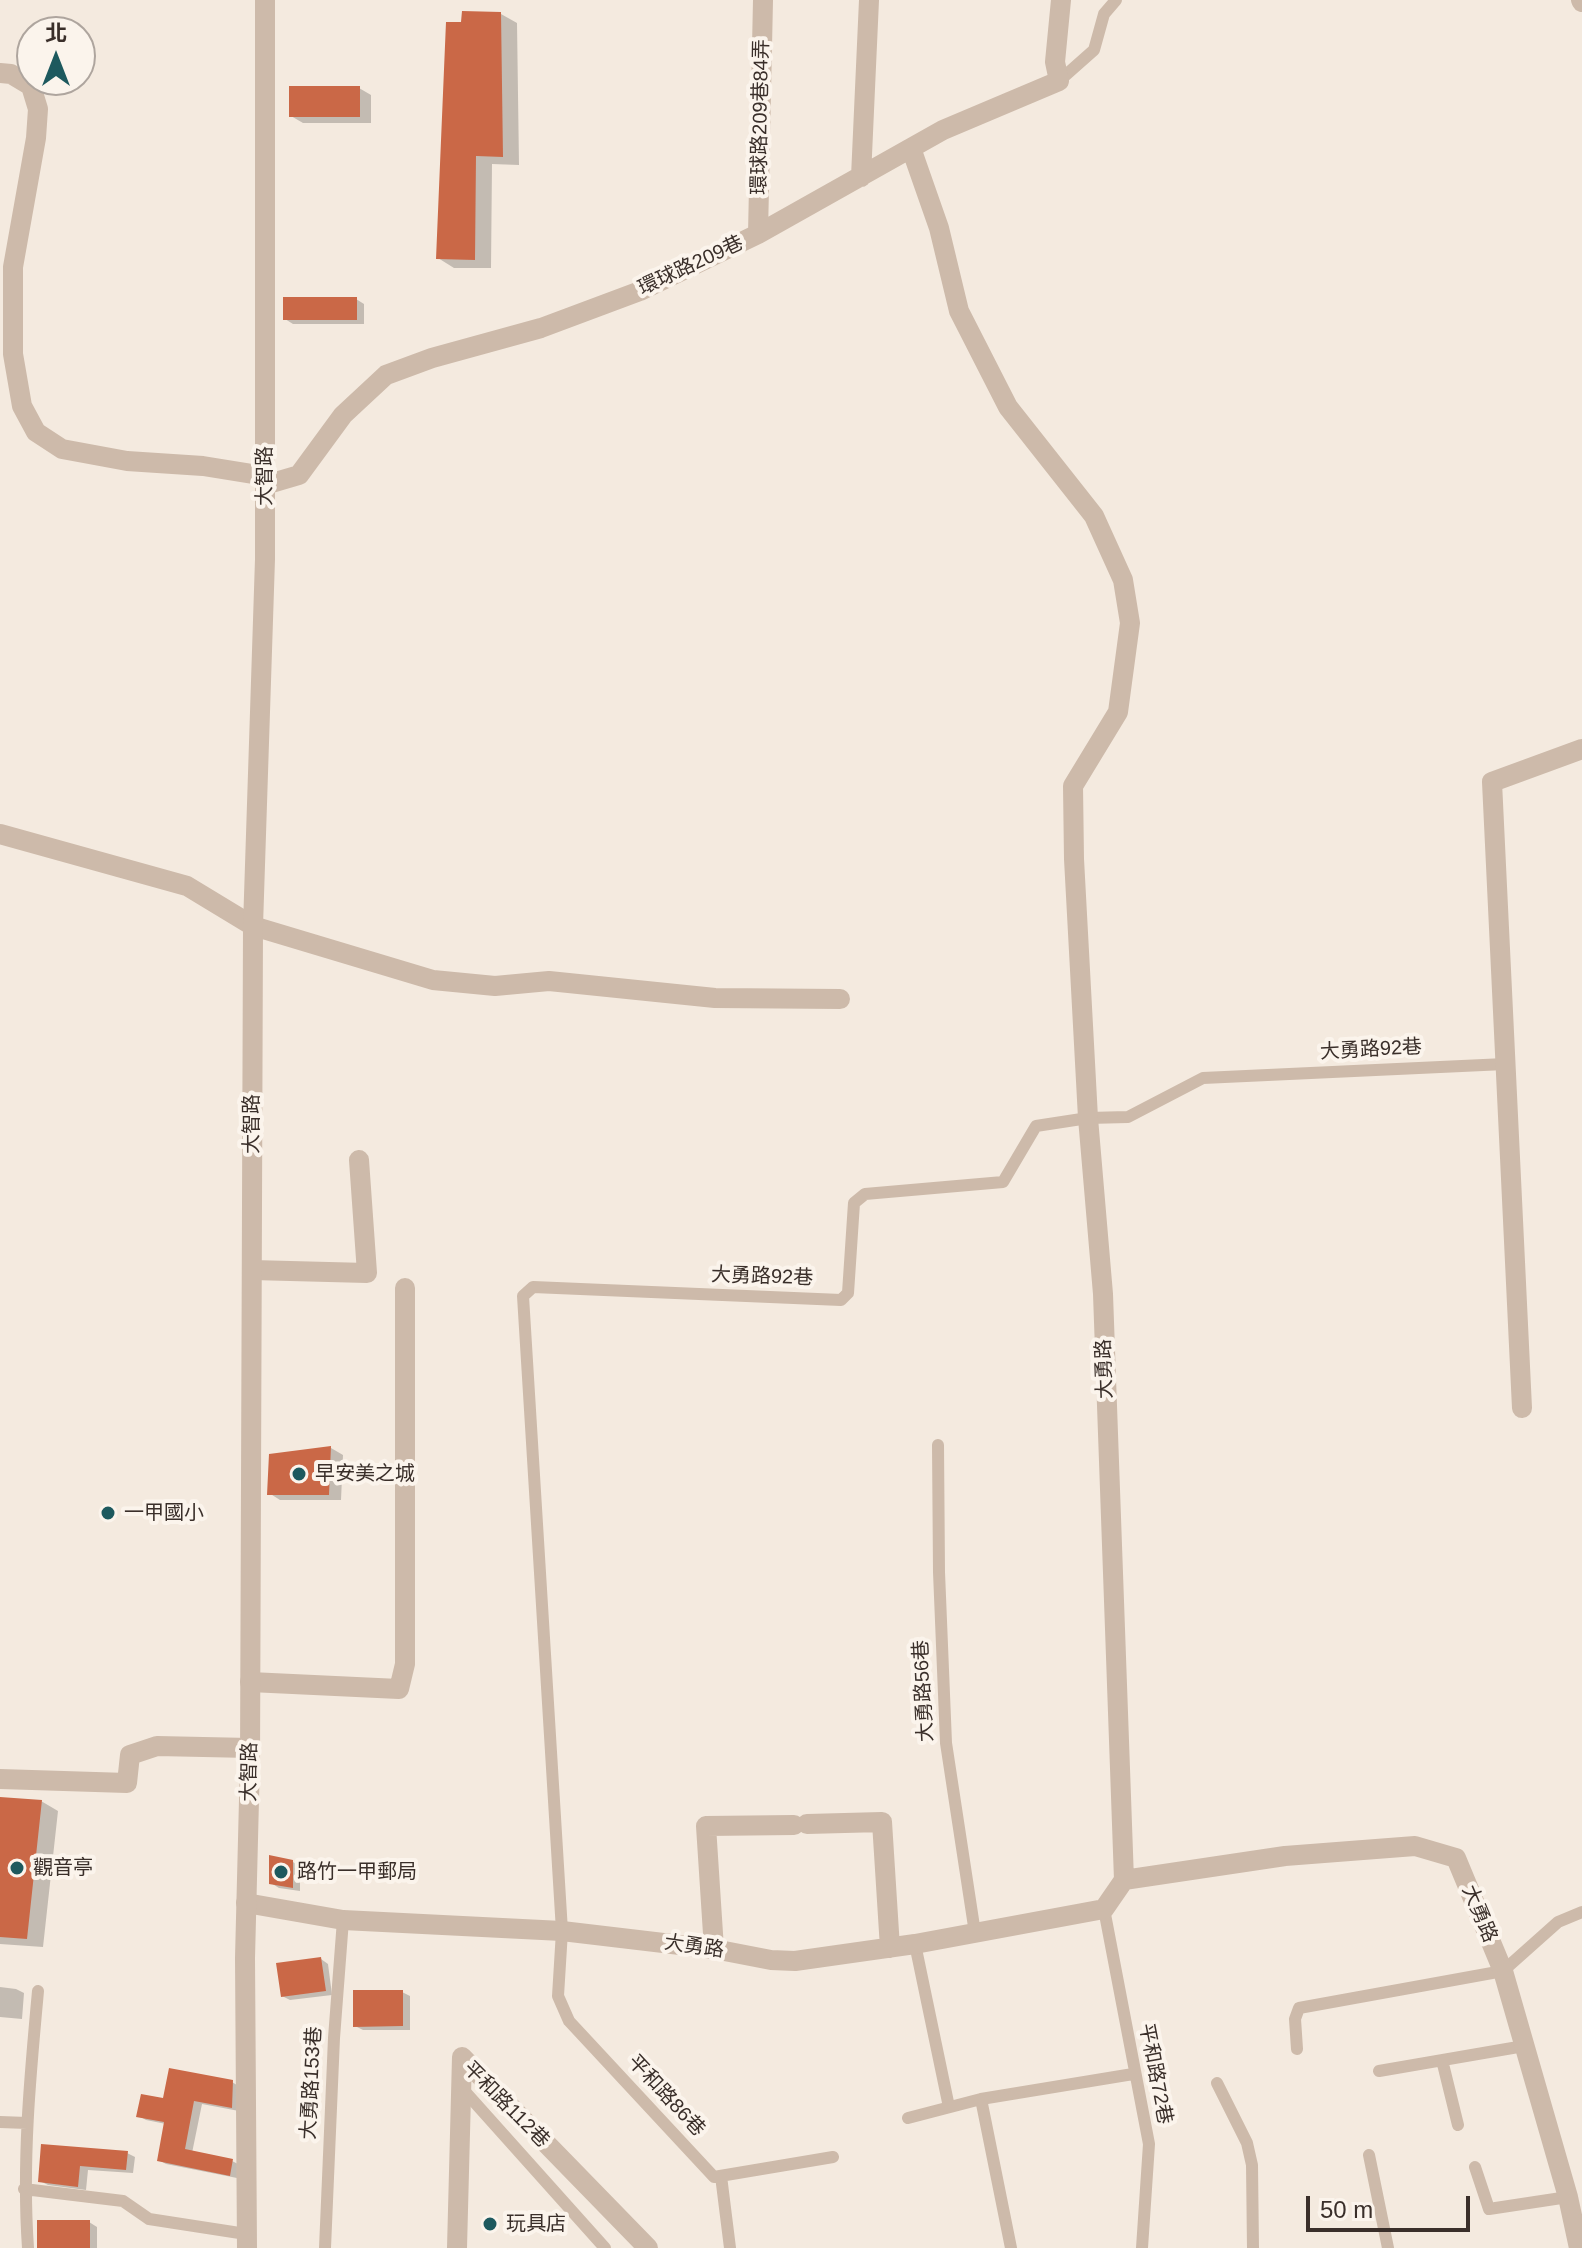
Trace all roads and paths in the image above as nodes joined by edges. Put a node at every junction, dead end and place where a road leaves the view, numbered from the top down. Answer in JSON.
{"nodes":[{"id":1,"x":265,"y":0,"type":"edge"},
{"id":2,"x":763,"y":0,"type":"edge"},
{"id":3,"x":869,"y":0,"type":"edge"},
{"id":4,"x":1061,"y":0,"type":"edge"},
{"id":5,"x":1116,"y":0,"type":"edge"},
{"id":6,"x":0,"y":73,"type":"edge"},
{"id":7,"x":1059,"y":81,"type":"junction"},
{"id":8,"x":911,"y":148,"type":"junction"},
{"id":9,"x":861,"y":177,"type":"junction"},
{"id":10,"x":758,"y":234,"type":"junction"},
{"id":11,"x":265,"y":481,"type":"junction"},
{"id":12,"x":1582,"y":749,"type":"edge"},
{"id":13,"x":0,"y":834,"type":"edge"},
{"id":14,"x":253,"y":926,"type":"junction"},
{"id":15,"x":840,"y":999,"type":"dead end"},
{"id":16,"x":1505,"y":1064,"type":"junction"},
{"id":17,"x":1088,"y":1118,"type":"junction"},
{"id":18,"x":359,"y":1160,"type":"dead end"},
{"id":19,"x":252,"y":1270,"type":"junction"},
{"id":20,"x":405,"y":1288,"type":"dead end"},
{"id":21,"x":1522,"y":1408,"type":"dead end"},
{"id":22,"x":938,"y":1445,"type":"dead end"},
{"id":23,"x":250,"y":1682,"type":"junction"},
{"id":24,"x":250,"y":1748,"type":"junction"},
{"id":25,"x":0,"y":1779,"type":"edge"},
{"id":26,"x":1124,"y":1880,"type":"junction"},
{"id":27,"x":246,"y":1903,"type":"junction"},
{"id":28,"x":1104,"y":1909,"type":"junction"},
{"id":29,"x":1582,"y":1912,"type":"edge"},
{"id":30,"x":343,"y":1920,"type":"junction"},
{"id":31,"x":562,"y":1931,"type":"junction"},
{"id":32,"x":975,"y":1933,"type":"junction"},
{"id":33,"x":915,"y":1944,"type":"junction"},
{"id":34,"x":890,"y":1948,"type":"junction"},
{"id":35,"x":714,"y":1949,"type":"junction"},
{"id":36,"x":1503,"y":1971,"type":"junction"},
{"id":37,"x":38,"y":1991,"type":"dead end"},
{"id":38,"x":1524,"y":2046,"type":"junction"},
{"id":39,"x":1297,"y":2049,"type":"dead end"},
{"id":40,"x":1442,"y":2060,"type":"junction"},
{"id":41,"x":1379,"y":2071,"type":"dead end"},
{"id":42,"x":1133,"y":2074,"type":"junction"},
{"id":43,"x":1217,"y":2083,"type":"dead end"},
{"id":44,"x":460,"y":2086,"type":"junction"},
{"id":45,"x":981,"y":2099,"type":"junction"},
{"id":46,"x":949,"y":2107,"type":"junction"},
{"id":47,"x":908,"y":2118,"type":"dead end"},
{"id":48,"x":0,"y":2122,"type":"edge"},
{"id":49,"x":27,"y":2123,"type":"junction"},
{"id":50,"x":1458,"y":2125,"type":"dead end"},
{"id":51,"x":1369,"y":2155,"type":"dead end"},
{"id":52,"x":833,"y":2157,"type":"dead end"},
{"id":53,"x":1475,"y":2167,"type":"dead end"},
{"id":54,"x":721,"y":2176,"type":"junction"},
{"id":55,"x":24,"y":2189,"type":"junction"},
{"id":56,"x":1568,"y":2197,"type":"junction"},
{"id":57,"x":246,"y":2241,"type":"edge"},
{"id":58,"x":28,"y":2248,"type":"edge"},
{"id":59,"x":325,"y":2248,"type":"edge"},
{"id":60,"x":457,"y":2248,"type":"edge"},
{"id":61,"x":605,"y":2248,"type":"edge"},
{"id":62,"x":648,"y":2248,"type":"edge"},
{"id":63,"x":730,"y":2248,"type":"edge"},
{"id":64,"x":1011,"y":2248,"type":"edge"},
{"id":65,"x":1142,"y":2248,"type":"edge"},
{"id":66,"x":1253,"y":2248,"type":"edge"},
{"id":67,"x":1388,"y":2248,"type":"edge"},
{"id":68,"x":1579,"y":2248,"type":"edge"}],
"edges":[{"from":1,"to":11,"type":"street","name":"大智路"},
{"from":2,"to":10,"type":"street","name":"環球路209巷84弄"},
{"from":3,"to":9,"type":"street"},
{"from":4,"to":7,"type":"street"},
{"from":5,"to":7,"type":"lane"},
{"from":6,"to":11,"type":"street"},
{"from":7,"to":8,"type":"street","name":"環球路209巷"},
{"from":8,"to":9,"type":"street","name":"環球路209巷"},
{"from":8,"to":17,"type":"street","name":"大勇路"},
{"from":9,"to":10,"type":"street","name":"環球路209巷"},
{"from":10,"to":11,"type":"street","name":"環球路209巷"},
{"from":11,"to":14,"type":"street","name":"大智路"},
{"from":12,"to":16,"type":"street"},
{"from":13,"to":14,"type":"street"},
{"from":14,"to":15,"type":"street"},
{"from":14,"to":19,"type":"street","name":"大智路"},
{"from":16,"to":17,"type":"lane","name":"大勇路92巷"},
{"from":16,"to":21,"type":"street"},
{"from":17,"to":26,"type":"street","name":"大勇路"},
{"from":17,"to":31,"type":"lane","name":"大勇路92巷"},
{"from":18,"to":19,"type":"street"},
{"from":19,"to":23,"type":"street","name":"大智路"},
{"from":20,"to":23,"type":"street"},
{"from":22,"to":32,"type":"lane","name":"大勇路56巷"},
{"from":23,"to":24,"type":"street","name":"大智路"},
{"from":24,"to":25,"type":"street"},
{"from":24,"to":27,"type":"street","name":"大智路"},
{"from":26,"to":28,"type":"street"},
{"from":26,"to":36,"type":"street","name":"大勇路"},
{"from":27,"to":30,"type":"street","name":"大勇路"},
{"from":27,"to":57,"type":"street","name":"大智路"},
{"from":28,"to":32,"type":"street","name":"大勇路"},
{"from":28,"to":42,"type":"lane","name":"平和路72巷"},
{"from":29,"to":36,"type":"lane"},
{"from":30,"to":31,"type":"street","name":"大勇路"},
{"from":30,"to":59,"type":"lane","name":"大勇路153巷"},
{"from":31,"to":35,"type":"street","name":"大勇路"},
{"from":31,"to":54,"type":"lane","name":"平和路86巷"},
{"from":32,"to":33,"type":"street","name":"大勇路"},
{"from":33,"to":34,"type":"street","name":"大勇路"},
{"from":33,"to":46,"type":"lane"},
{"from":34,"to":35,"type":"street","name":"大勇路"},
{"from":34,"to":35,"type":"street"},
{"from":36,"to":38,"type":"street","name":"大勇路"},
{"from":36,"to":39,"type":"lane"},
{"from":37,"to":49,"type":"lane"},
{"from":38,"to":40,"type":"lane"},
{"from":38,"to":56,"type":"street","name":"大勇路"},
{"from":40,"to":41,"type":"lane"},
{"from":40,"to":50,"type":"lane"},
{"from":42,"to":45,"type":"lane"},
{"from":42,"to":65,"type":"lane","name":"平和路72巷"},
{"from":43,"to":66,"type":"lane"},
{"from":44,"to":60,"type":"street","name":"平和路112巷"},
{"from":44,"to":61,"type":"lane"},
{"from":44,"to":62,"type":"street","name":"平和路112巷"},
{"from":45,"to":46,"type":"lane"},
{"from":45,"to":64,"type":"lane"},
{"from":46,"to":47,"type":"lane"},
{"from":48,"to":49,"type":"lane"},
{"from":49,"to":55,"type":"lane"},
{"from":51,"to":67,"type":"lane"},
{"from":52,"to":54,"type":"lane"},
{"from":53,"to":56,"type":"lane"},
{"from":54,"to":63,"type":"lane"},
{"from":55,"to":57,"type":"lane"},
{"from":55,"to":58,"type":"lane"},
{"from":56,"to":68,"type":"street","name":"大勇路"}]}
